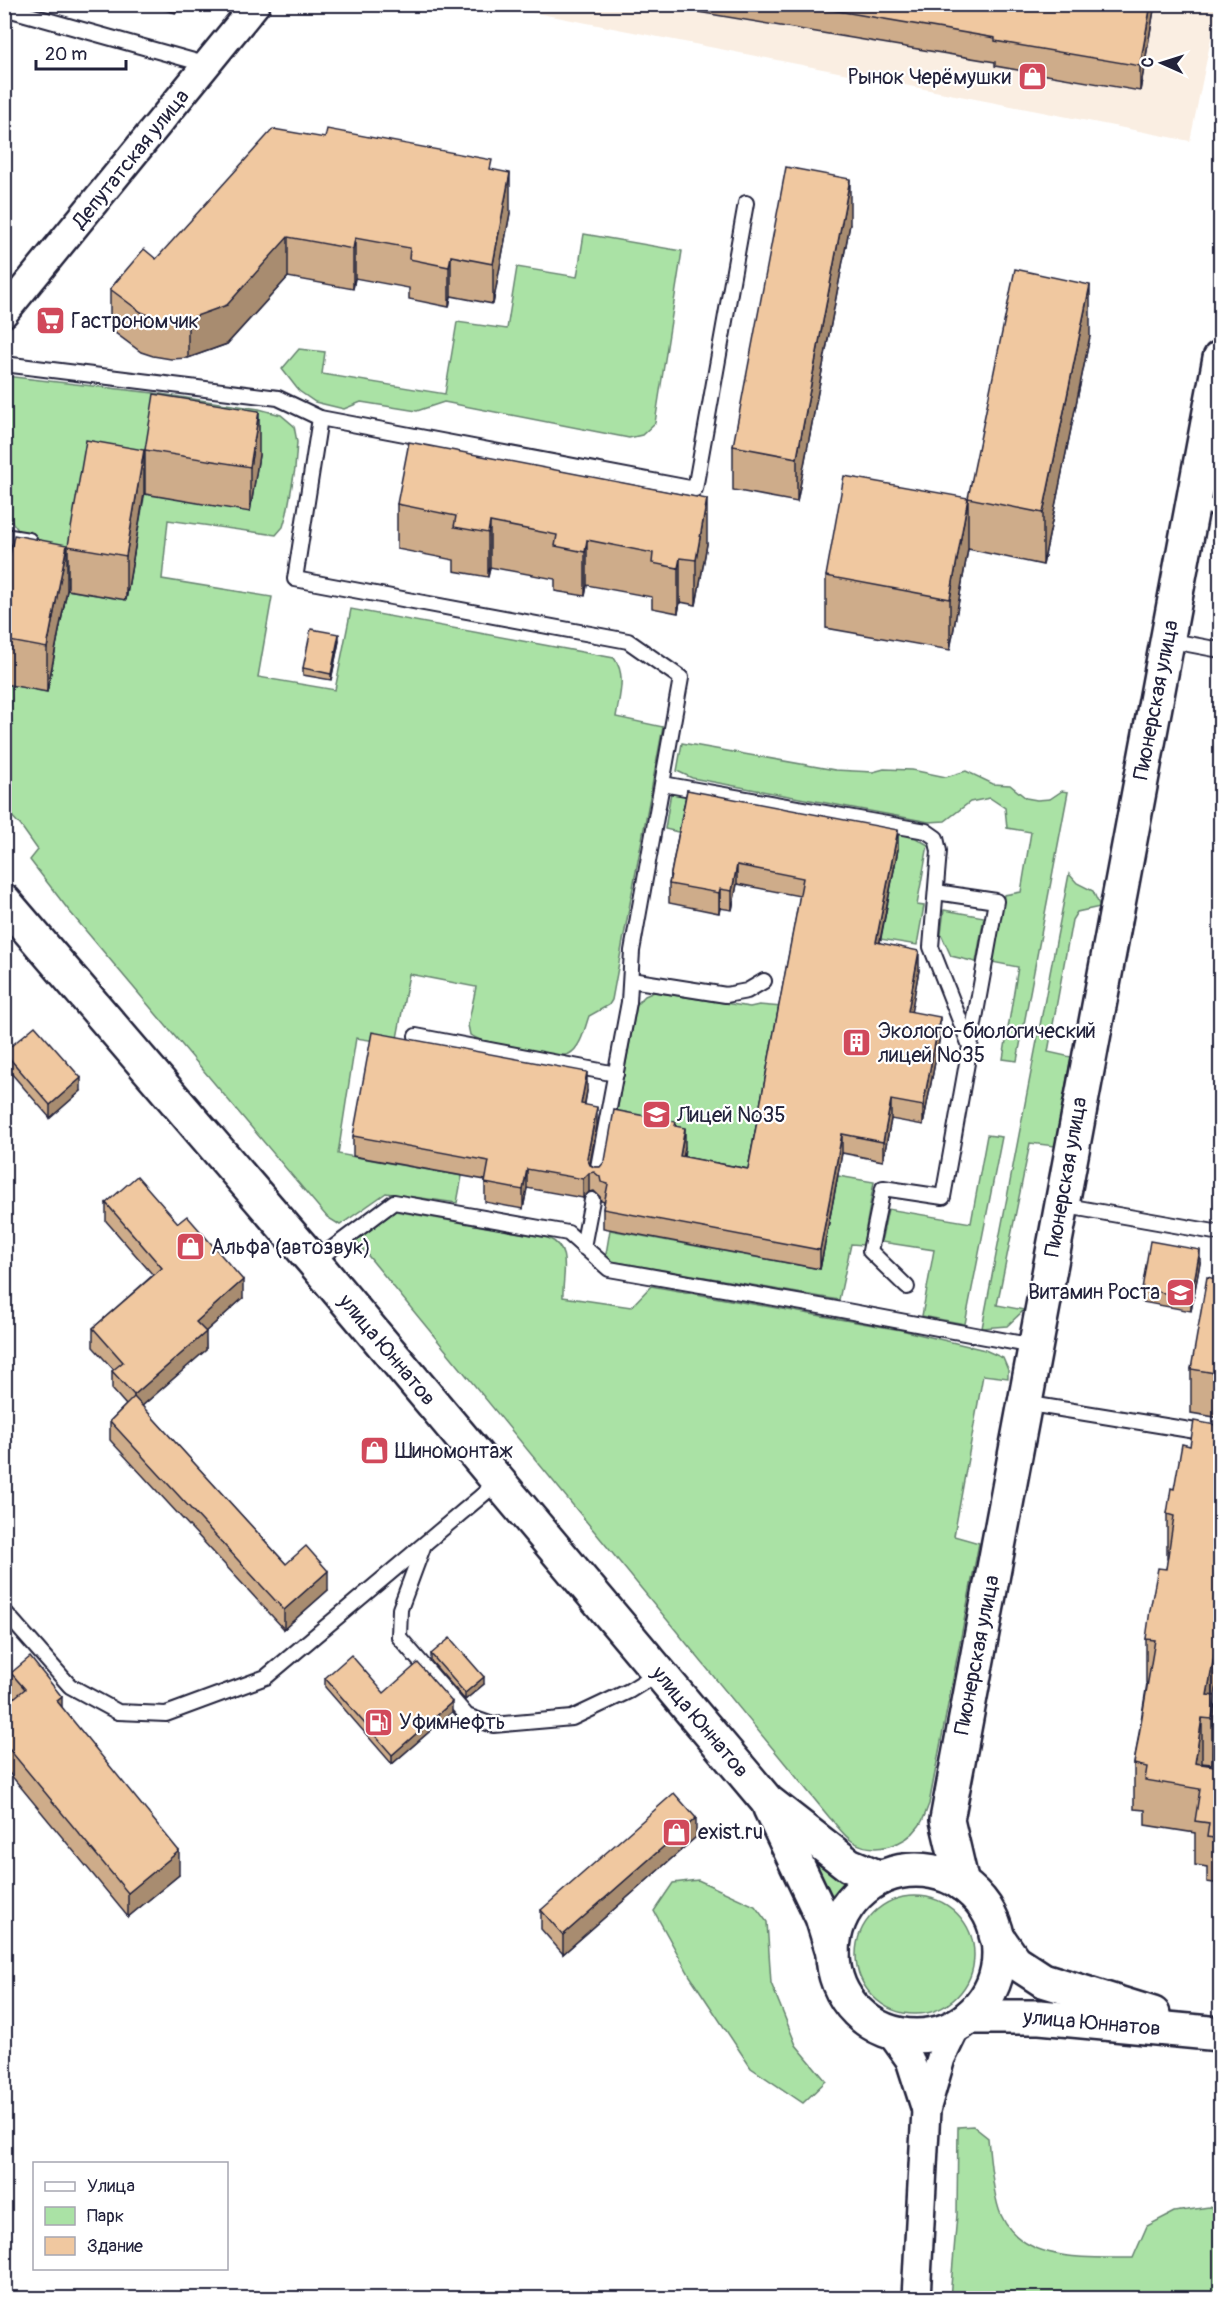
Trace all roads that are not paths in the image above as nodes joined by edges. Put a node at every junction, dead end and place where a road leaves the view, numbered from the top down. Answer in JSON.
{"nodes":[{"id":1,"x":256,"y":4,"type":"edge"},
{"id":2,"x":4,"y":8,"type":"edge"},
{"id":3,"x":208,"y":65,"type":"junction"},
{"id":4,"x":746,"y":203,"type":"dead end"},
{"id":5,"x":4,"y":313,"type":"edge"},
{"id":6,"x":1221,"y":358,"type":"edge"},
{"id":7,"x":4,"y":364,"type":"edge"},
{"id":8,"x":320,"y":418,"type":"junction"},
{"id":9,"x":1207,"y":506,"type":"edge"},
{"id":10,"x":4,"y":536,"type":"edge"},
{"id":11,"x":36,"y":541,"type":"edge"},
{"id":12,"x":1167,"y":640,"type":"junction"},
{"id":13,"x":1221,"y":650,"type":"edge"},
{"id":14,"x":663,"y":784,"type":"junction"},
{"id":15,"x":936,"y":892,"type":"junction"},
{"id":16,"x":4,"y":901,"type":"edge"},
{"id":17,"x":631,"y":980,"type":"junction"},
{"id":18,"x":764,"y":981,"type":"dead end"},
{"id":19,"x":416,"y":1036,"type":"dead end"},
{"id":20,"x":970,"y":1046,"type":"junction"},
{"id":21,"x":616,"y":1074,"type":"junction"},
{"id":22,"x":596,"y":1178,"type":"edge"},
{"id":23,"x":592,"y":1200,"type":"dead end"},
{"id":24,"x":1061,"y":1205,"type":"junction"},
{"id":25,"x":1221,"y":1233,"type":"edge"},
{"id":26,"x":583,"y":1247,"type":"junction"},
{"id":27,"x":314,"y":1262,"type":"junction"},
{"id":28,"x":907,"y":1287,"type":"dead end"},
{"id":29,"x":1034,"y":1347,"type":"junction"},
{"id":30,"x":1024,"y":1403,"type":"junction"},
{"id":31,"x":1202,"y":1432,"type":"edge"},
{"id":32,"x":498,"y":1482,"type":"junction"},
{"id":33,"x":424,"y":1545,"type":"junction"},
{"id":34,"x":4,"y":1611,"type":"edge"},
{"id":35,"x":658,"y":1673,"type":"junction"},
{"id":36,"x":767,"y":1801,"type":"junction"},
{"id":37,"x":946,"y":1820,"type":"junction"},
{"id":38,"x":890,"y":1874,"type":"junction"},
{"id":39,"x":962,"y":1884,"type":"junction"},
{"id":40,"x":996,"y":1935,"type":"junction"},
{"id":41,"x":834,"y":1956,"type":"junction"},
{"id":42,"x":964,"y":2020,"type":"junction"},
{"id":43,"x":890,"y":2032,"type":"junction"},
{"id":44,"x":1218,"y":2034,"type":"edge"},
{"id":45,"x":926,"y":2110,"type":"junction"},
{"id":46,"x":916,"y":2298,"type":"edge"}],
"edges":[{"from":1,"to":3,"type":"street","name":"Депутатская улица"},
{"from":2,"to":3,"type":"lane"},
{"from":3,"to":5,"type":"street","name":"Депутатская улица"},
{"from":4,"to":8,"type":"lane"},
{"from":6,"to":9,"type":"main road","name":"Пионерская улица"},
{"from":7,"to":8,"type":"lane"},
{"from":8,"to":14,"type":"lane"},
{"from":9,"to":12,"type":"main road","name":"Пионерская улица"},
{"from":10,"to":11,"type":"lane"},
{"from":12,"to":13,"type":"lane"},
{"from":12,"to":24,"type":"main road","name":"Пионерская улица"},
{"from":14,"to":15,"type":"lane"},
{"from":14,"to":17,"type":"lane"},
{"from":15,"to":20,"type":"lane"},
{"from":15,"to":20,"type":"lane"},
{"from":16,"to":27,"type":"main road","name":"улица Юннатов"},
{"from":17,"to":18,"type":"lane"},
{"from":17,"to":21,"type":"lane"},
{"from":19,"to":21,"type":"lane"},
{"from":20,"to":28,"type":"lane"},
{"from":21,"to":22,"type":"lane"},
{"from":23,"to":26,"type":"lane"},
{"from":24,"to":25,"type":"lane"},
{"from":24,"to":29,"type":"main road","name":"Пионерская улица"},
{"from":26,"to":27,"type":"lane"},
{"from":26,"to":29,"type":"lane"},
{"from":27,"to":32,"type":"main road","name":"улица Юннатов"},
{"from":29,"to":30,"type":"main road","name":"Пионерская улица"},
{"from":30,"to":31,"type":"lane"},
{"from":30,"to":37,"type":"main road","name":"Пионерская улица"},
{"from":32,"to":33,"type":"lane"},
{"from":32,"to":35,"type":"main road","name":"улица Юннатов"},
{"from":33,"to":34,"type":"lane"},
{"from":33,"to":35,"type":"lane"},
{"from":35,"to":36,"type":"main road","name":"улица Юннатов"},
{"from":36,"to":38,"type":"main road","name":"улица Юннатов"},
{"from":36,"to":41,"type":"main road","name":"улица Юннатов"},
{"from":37,"to":38,"type":"main road"},
{"from":37,"to":39,"type":"main road","name":"Пионерская улица"},
{"from":38,"to":39,"type":"main road"},
{"from":38,"to":41,"type":"main road"},
{"from":39,"to":40,"type":"main road"},
{"from":40,"to":42,"type":"main road"},
{"from":40,"to":44,"type":"main road","name":"улица Юннатов"},
{"from":41,"to":43,"type":"main road"},
{"from":42,"to":43,"type":"main road"},
{"from":42,"to":44,"type":"main road","name":"улица Юннатов"},
{"from":42,"to":45,"type":"street"},
{"from":43,"to":45,"type":"street"},
{"from":45,"to":46,"type":"street"}]}
